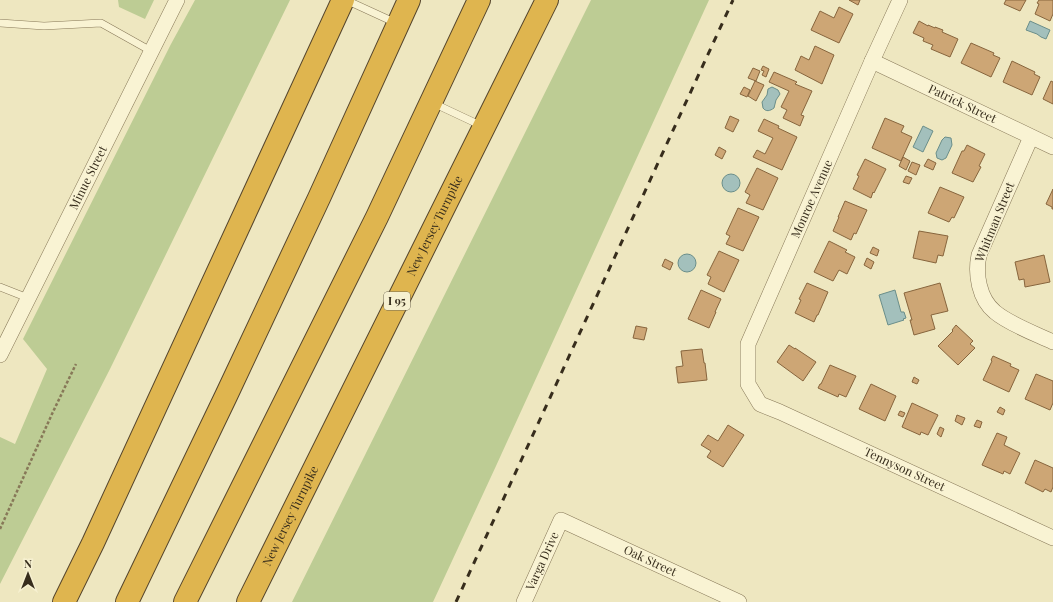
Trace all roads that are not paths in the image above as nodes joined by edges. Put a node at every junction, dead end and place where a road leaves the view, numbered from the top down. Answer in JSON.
{"nodes":[{"id":1,"x":177,"y":0,"type":"edge"},
{"id":2,"x":344,"y":0,"type":"edge"},
{"id":3,"x":409,"y":0,"type":"edge"},
{"id":4,"x":479,"y":0,"type":"edge"},
{"id":5,"x":547,"y":0,"type":"edge"},
{"id":6,"x":900,"y":0,"type":"edge"},
{"id":7,"x":0,"y":23,"type":"edge"},
{"id":8,"x":398,"y":24,"type":"junction"},
{"id":9,"x":152,"y":51,"type":"junction"},
{"id":10,"x":872,"y":62,"type":"junction"},
{"id":11,"x":432,"y":102,"type":"junction"},
{"id":12,"x":484,"y":127,"type":"junction"},
{"id":13,"x":1031,"y":137,"type":"junction"},
{"id":14,"x":1053,"y":147,"type":"edge"},
{"id":15,"x":0,"y":287,"type":"edge"},
{"id":16,"x":28,"y":298,"type":"junction"},
{"id":17,"x":1053,"y":342,"type":"edge"},
{"id":18,"x":0,"y":355,"type":"edge"},
{"id":19,"x":758,"y":400,"type":"joint"},
{"id":20,"x":561,"y":520,"type":"joint"},
{"id":21,"x":1053,"y":538,"type":"edge"},
{"id":22,"x":736,"y":601,"type":"edge"},
{"id":23,"x":64,"y":602,"type":"edge"},
{"id":24,"x":127,"y":602,"type":"edge"},
{"id":25,"x":185,"y":602,"type":"edge"},
{"id":26,"x":248,"y":602,"type":"edge"},
{"id":27,"x":524,"y":602,"type":"edge"}],
"edges":[{"from":1,"to":9,"type":"street","name":"Minue Street"},
{"from":2,"to":8,"type":"lane"},
{"from":2,"to":23,"type":"highway"},
{"from":3,"to":8,"type":"highway"},
{"from":4,"to":11,"type":"highway"},
{"from":5,"to":12,"type":"highway","name":"New Jersey Turnpike","number":"I 95"},
{"from":6,"to":10,"type":"street","name":"Monroe Avenue"},
{"from":7,"to":9,"type":"lane"},
{"from":8,"to":24,"type":"highway"},
{"from":9,"to":16,"type":"street","name":"Minue Street"},
{"from":10,"to":13,"type":"street","name":"Patrick Street"},
{"from":10,"to":19,"type":"street","name":"Monroe Avenue"},
{"from":11,"to":12,"type":"lane"},
{"from":11,"to":25,"type":"highway"},
{"from":12,"to":26,"type":"highway","name":"New Jersey Turnpike","number":"I 95"},
{"from":13,"to":14,"type":"street","name":"Patrick Street"},
{"from":13,"to":17,"type":"street","name":"Whitman Street"},
{"from":15,"to":16,"type":"lane"},
{"from":16,"to":18,"type":"street","name":"Minue Street"},
{"from":19,"to":21,"type":"street","name":"Tennyson Street"},
{"from":20,"to":22,"type":"street","name":"Oak Street"},
{"from":20,"to":27,"type":"street","name":"Varga Drive"}]}
